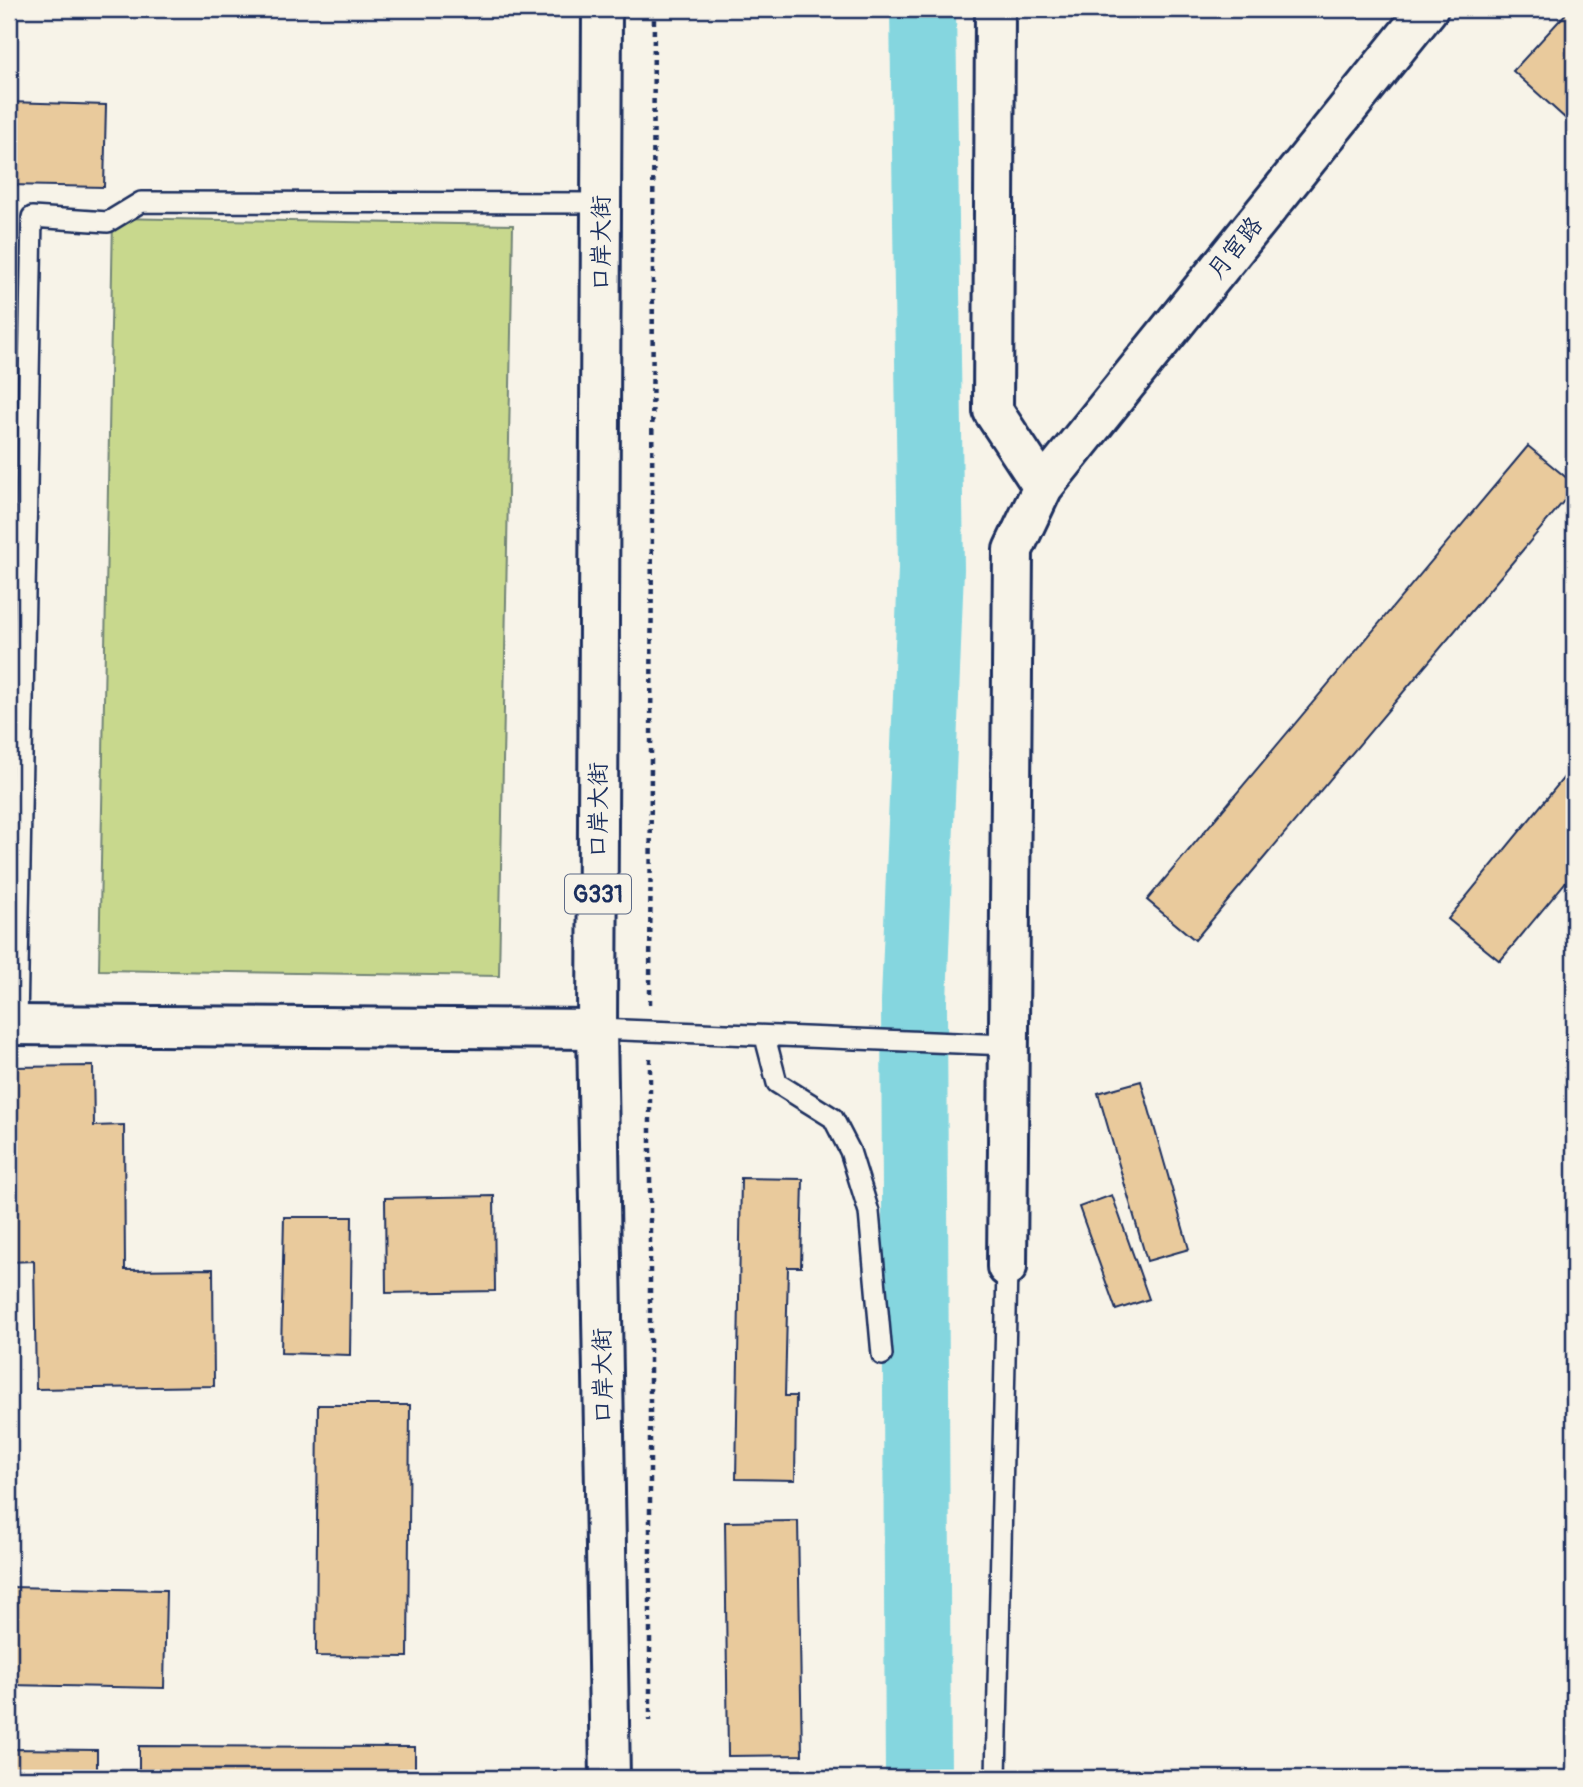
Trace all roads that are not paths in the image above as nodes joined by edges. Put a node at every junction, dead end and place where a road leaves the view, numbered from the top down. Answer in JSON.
{"nodes":[{"id":1,"x":602,"y":9,"type":"edge"},
{"id":2,"x":995,"y":9,"type":"edge"},
{"id":3,"x":1428,"y":9,"type":"edge"},
{"id":4,"x":601,"y":203,"type":"junction"},
{"id":5,"x":1043,"y":487,"type":"junction"},
{"id":6,"x":13,"y":1025,"type":"edge"},
{"id":7,"x":597,"y":1029,"type":"junction"},
{"id":8,"x":765,"y":1037,"type":"junction"},
{"id":9,"x":1009,"y":1045,"type":"junction"},
{"id":10,"x":1007,"y":1267,"type":"joint"},
{"id":11,"x":882,"y":1355,"type":"dead end"},
{"id":12,"x":610,"y":1778,"type":"edge"},
{"id":13,"x":996,"y":1778,"type":"edge"}],
"edges":[{"from":1,"to":4,"type":"main road","name":"口岸大街","number":"G331"},
{"from":2,"to":5,"type":"main road"},
{"from":3,"to":5,"type":"main road","name":"月宫路"},
{"from":4,"to":6,"type":"lane"},
{"from":4,"to":7,"type":"main road","name":"口岸大街","number":"G331"},
{"from":5,"to":9,"type":"main road","name":"月宫路"},
{"from":6,"to":7,"type":"main road"},
{"from":7,"to":8,"type":"lane"},
{"from":7,"to":12,"type":"main road","name":"口岸大街","number":"G331"},
{"from":8,"to":9,"type":"lane"},
{"from":8,"to":11,"type":"lane"},
{"from":9,"to":10,"type":"main road","name":"月宫路"},
{"from":10,"to":13,"type":"lane"}]}
